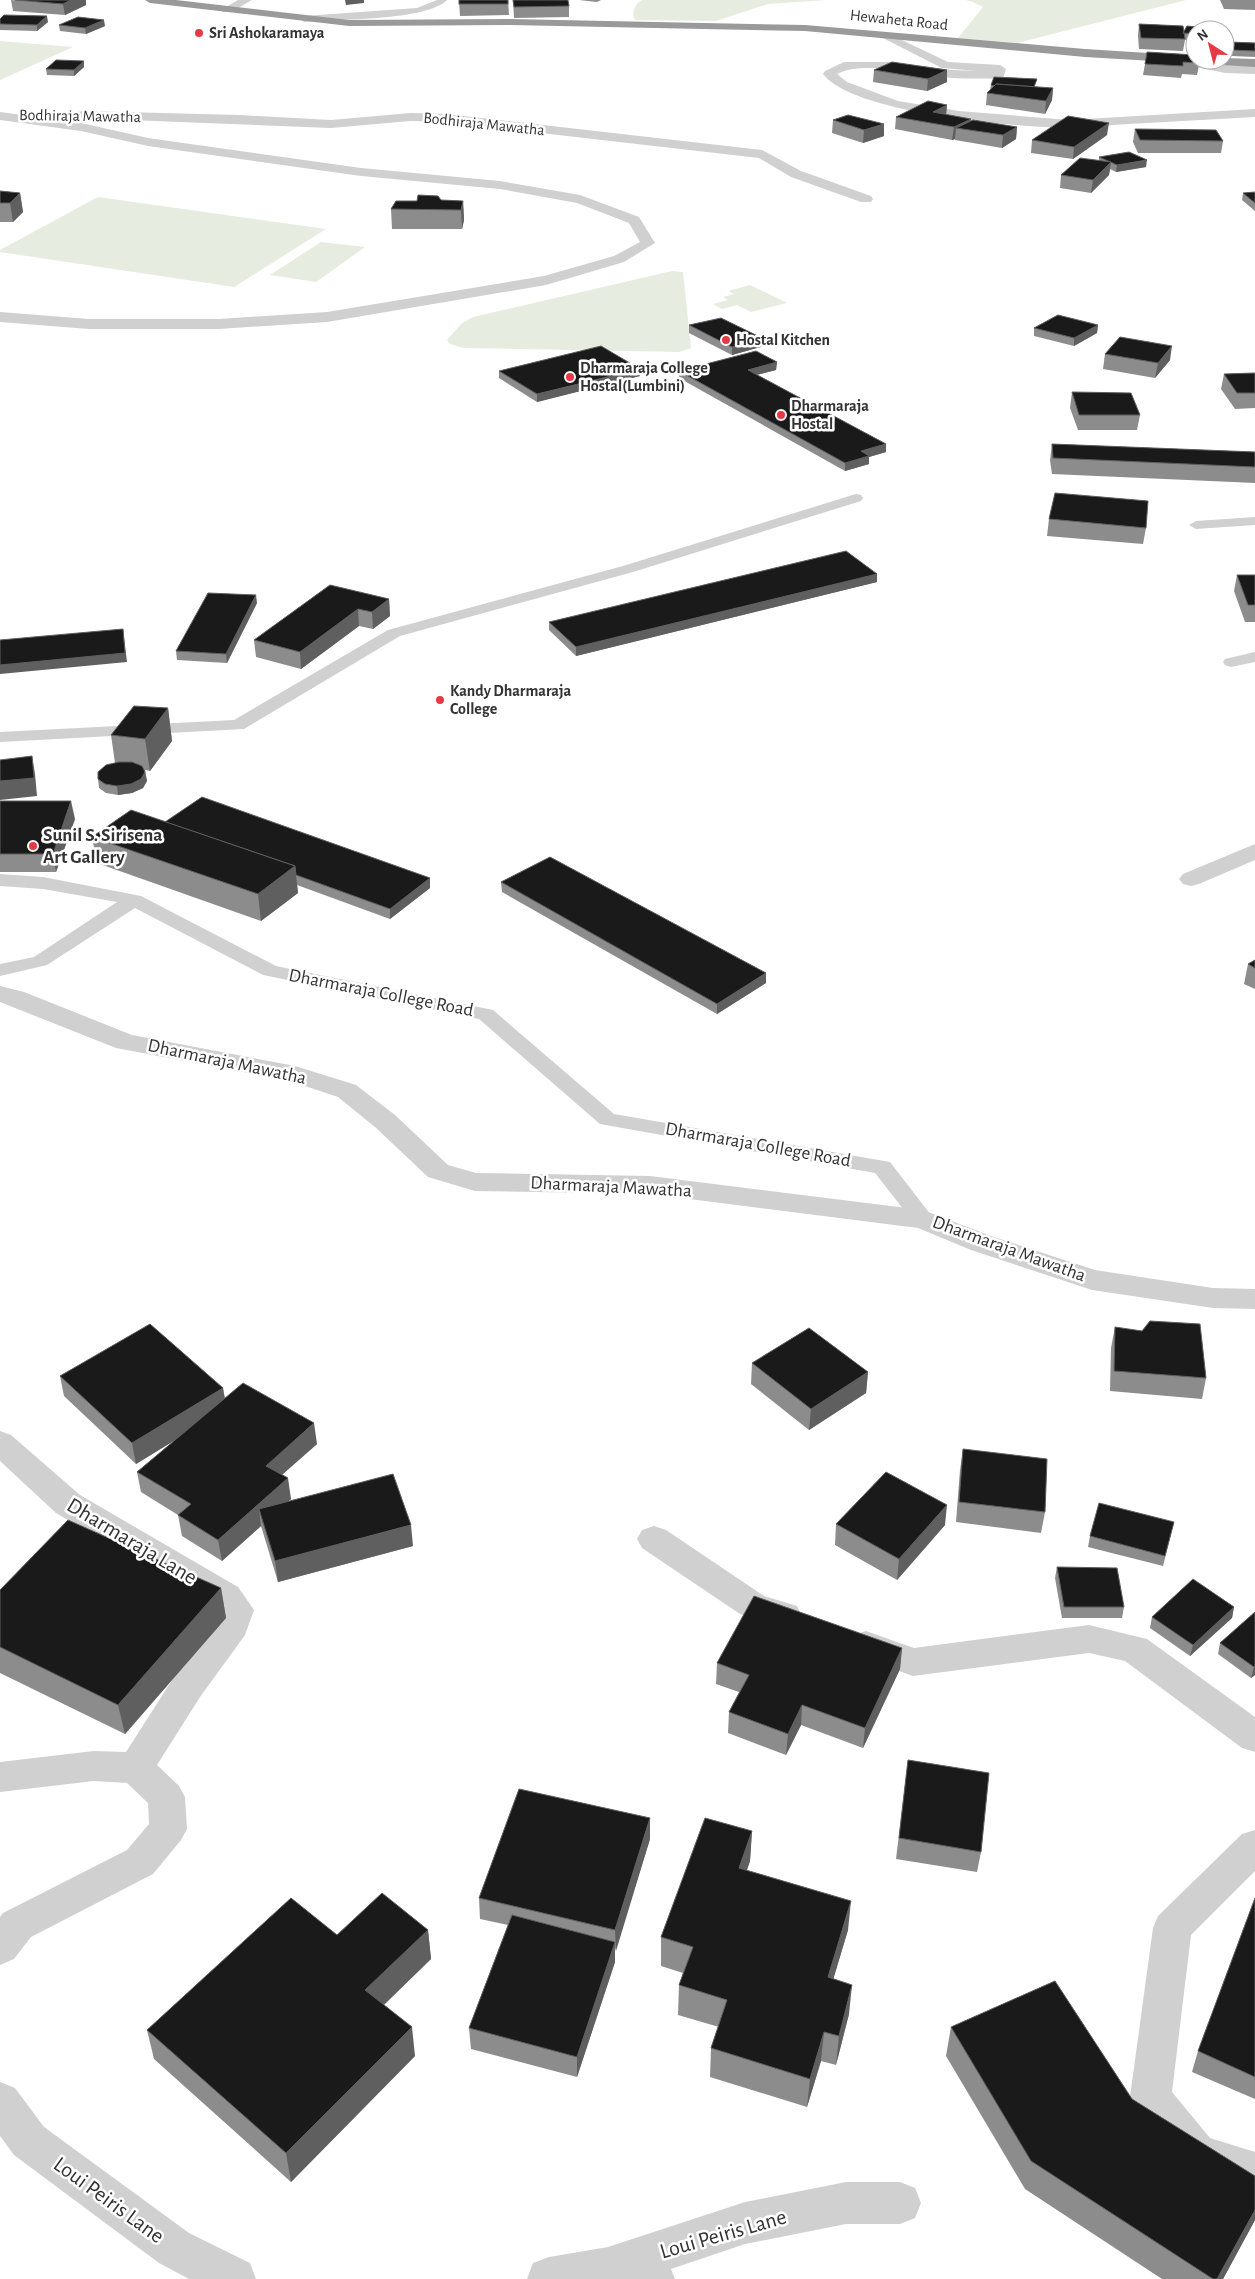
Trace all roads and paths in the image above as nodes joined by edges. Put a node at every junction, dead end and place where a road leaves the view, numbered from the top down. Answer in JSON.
{"nodes":[{"id":1,"x":150,"y":0,"type":"edge"},
{"id":2,"x":247,"y":0,"type":"edge"},
{"id":3,"x":443,"y":0,"type":"edge"},
{"id":4,"x":226,"y":10,"type":"junction"},
{"id":5,"x":304,"y":19,"type":"junction"},
{"id":6,"x":885,"y":35,"type":"junction"},
{"id":7,"x":1182,"y":60,"type":"junction"},
{"id":8,"x":1255,"y":63,"type":"edge"},
{"id":9,"x":1255,"y":70,"type":"edge"},
{"id":10,"x":1255,"y":113,"type":"edge"},
{"id":11,"x":2,"y":116,"type":"edge"},
{"id":12,"x":866,"y":198,"type":"dead end"},
{"id":13,"x":0,"y":317,"type":"edge"},
{"id":14,"x":856,"y":498,"type":"dead end"},
{"id":15,"x":1255,"y":521,"type":"edge"},
{"id":16,"x":1196,"y":525,"type":"dead end"},
{"id":17,"x":1255,"y":657,"type":"edge"},
{"id":18,"x":1231,"y":662,"type":"dead end"},
{"id":19,"x":0,"y":737,"type":"edge"},
{"id":20,"x":1255,"y":852,"type":"edge"},
{"id":21,"x":1191,"y":878,"type":"dead end"},
{"id":22,"x":0,"y":880,"type":"edge"},
{"id":23,"x":134,"y":900,"type":"junction"},
{"id":24,"x":0,"y":970,"type":"edge"},
{"id":25,"x":0,"y":994,"type":"edge"},
{"id":26,"x":923,"y":1218,"type":"junction"},
{"id":27,"x":1255,"y":1299,"type":"edge"},
{"id":28,"x":0,"y":1443,"type":"edge"},
{"id":29,"x":654,"y":1540,"type":"dead end"},
{"id":30,"x":1255,"y":1737,"type":"edge"},
{"id":31,"x":136,"y":1768,"type":"junction"},
{"id":32,"x":0,"y":1777,"type":"edge"},
{"id":33,"x":1255,"y":1846,"type":"edge"},
{"id":34,"x":0,"y":1947,"type":"edge"},
{"id":35,"x":0,"y":2102,"type":"edge"},
{"id":36,"x":1255,"y":2173,"type":"edge"},
{"id":37,"x":900,"y":2203,"type":"dead end"},
{"id":38,"x":608,"y":2269,"type":"junction"},
{"id":39,"x":234,"y":2279,"type":"edge"},
{"id":40,"x":549,"y":2279,"type":"edge"},
{"id":41,"x":653,"y":2279,"type":"edge"}],
"edges":[{"from":1,"to":4,"type":"highway","name":"Hewaheta Road"},
{"from":2,"to":4,"type":"street"},
{"from":3,"to":5,"type":"lane"},
{"from":4,"to":5,"type":"highway","name":"Hewaheta Road"},
{"from":5,"to":6,"type":"highway","name":"Hewaheta Road"},
{"from":6,"to":7,"type":"highway","name":"Hewaheta Road"},
{"from":6,"to":10,"type":"street"},
{"from":7,"to":8,"type":"highway","name":"Hewaheta Road"},
{"from":7,"to":9,"type":"street"},
{"from":11,"to":12,"type":"street","name":"Bodhiraja Mawatha"},
{"from":11,"to":13,"type":"street"},
{"from":14,"to":19,"type":"lane"},
{"from":15,"to":16,"type":"lane"},
{"from":17,"to":18,"type":"lane"},
{"from":20,"to":21,"type":"street"},
{"from":22,"to":23,"type":"lane","name":"Dharmaraja College Road"},
{"from":23,"to":24,"type":"lane"},
{"from":23,"to":26,"type":"lane","name":"Dharmaraja College Road"},
{"from":25,"to":26,"type":"street","name":"Dharmaraja Mawatha"},
{"from":26,"to":27,"type":"street","name":"Dharmaraja Mawatha"},
{"from":28,"to":31,"type":"street","name":"Dharmaraja Lane"},
{"from":29,"to":30,"type":"street"},
{"from":31,"to":32,"type":"street"},
{"from":31,"to":34,"type":"street"},
{"from":33,"to":36,"type":"street"},
{"from":35,"to":39,"type":"street","name":"Loui Peiris Lane"},
{"from":37,"to":38,"type":"street","name":"Loui Peiris Lane"},
{"from":38,"to":40,"type":"street","name":"Loui Peiris Lane"},
{"from":38,"to":41,"type":"street"}]}
